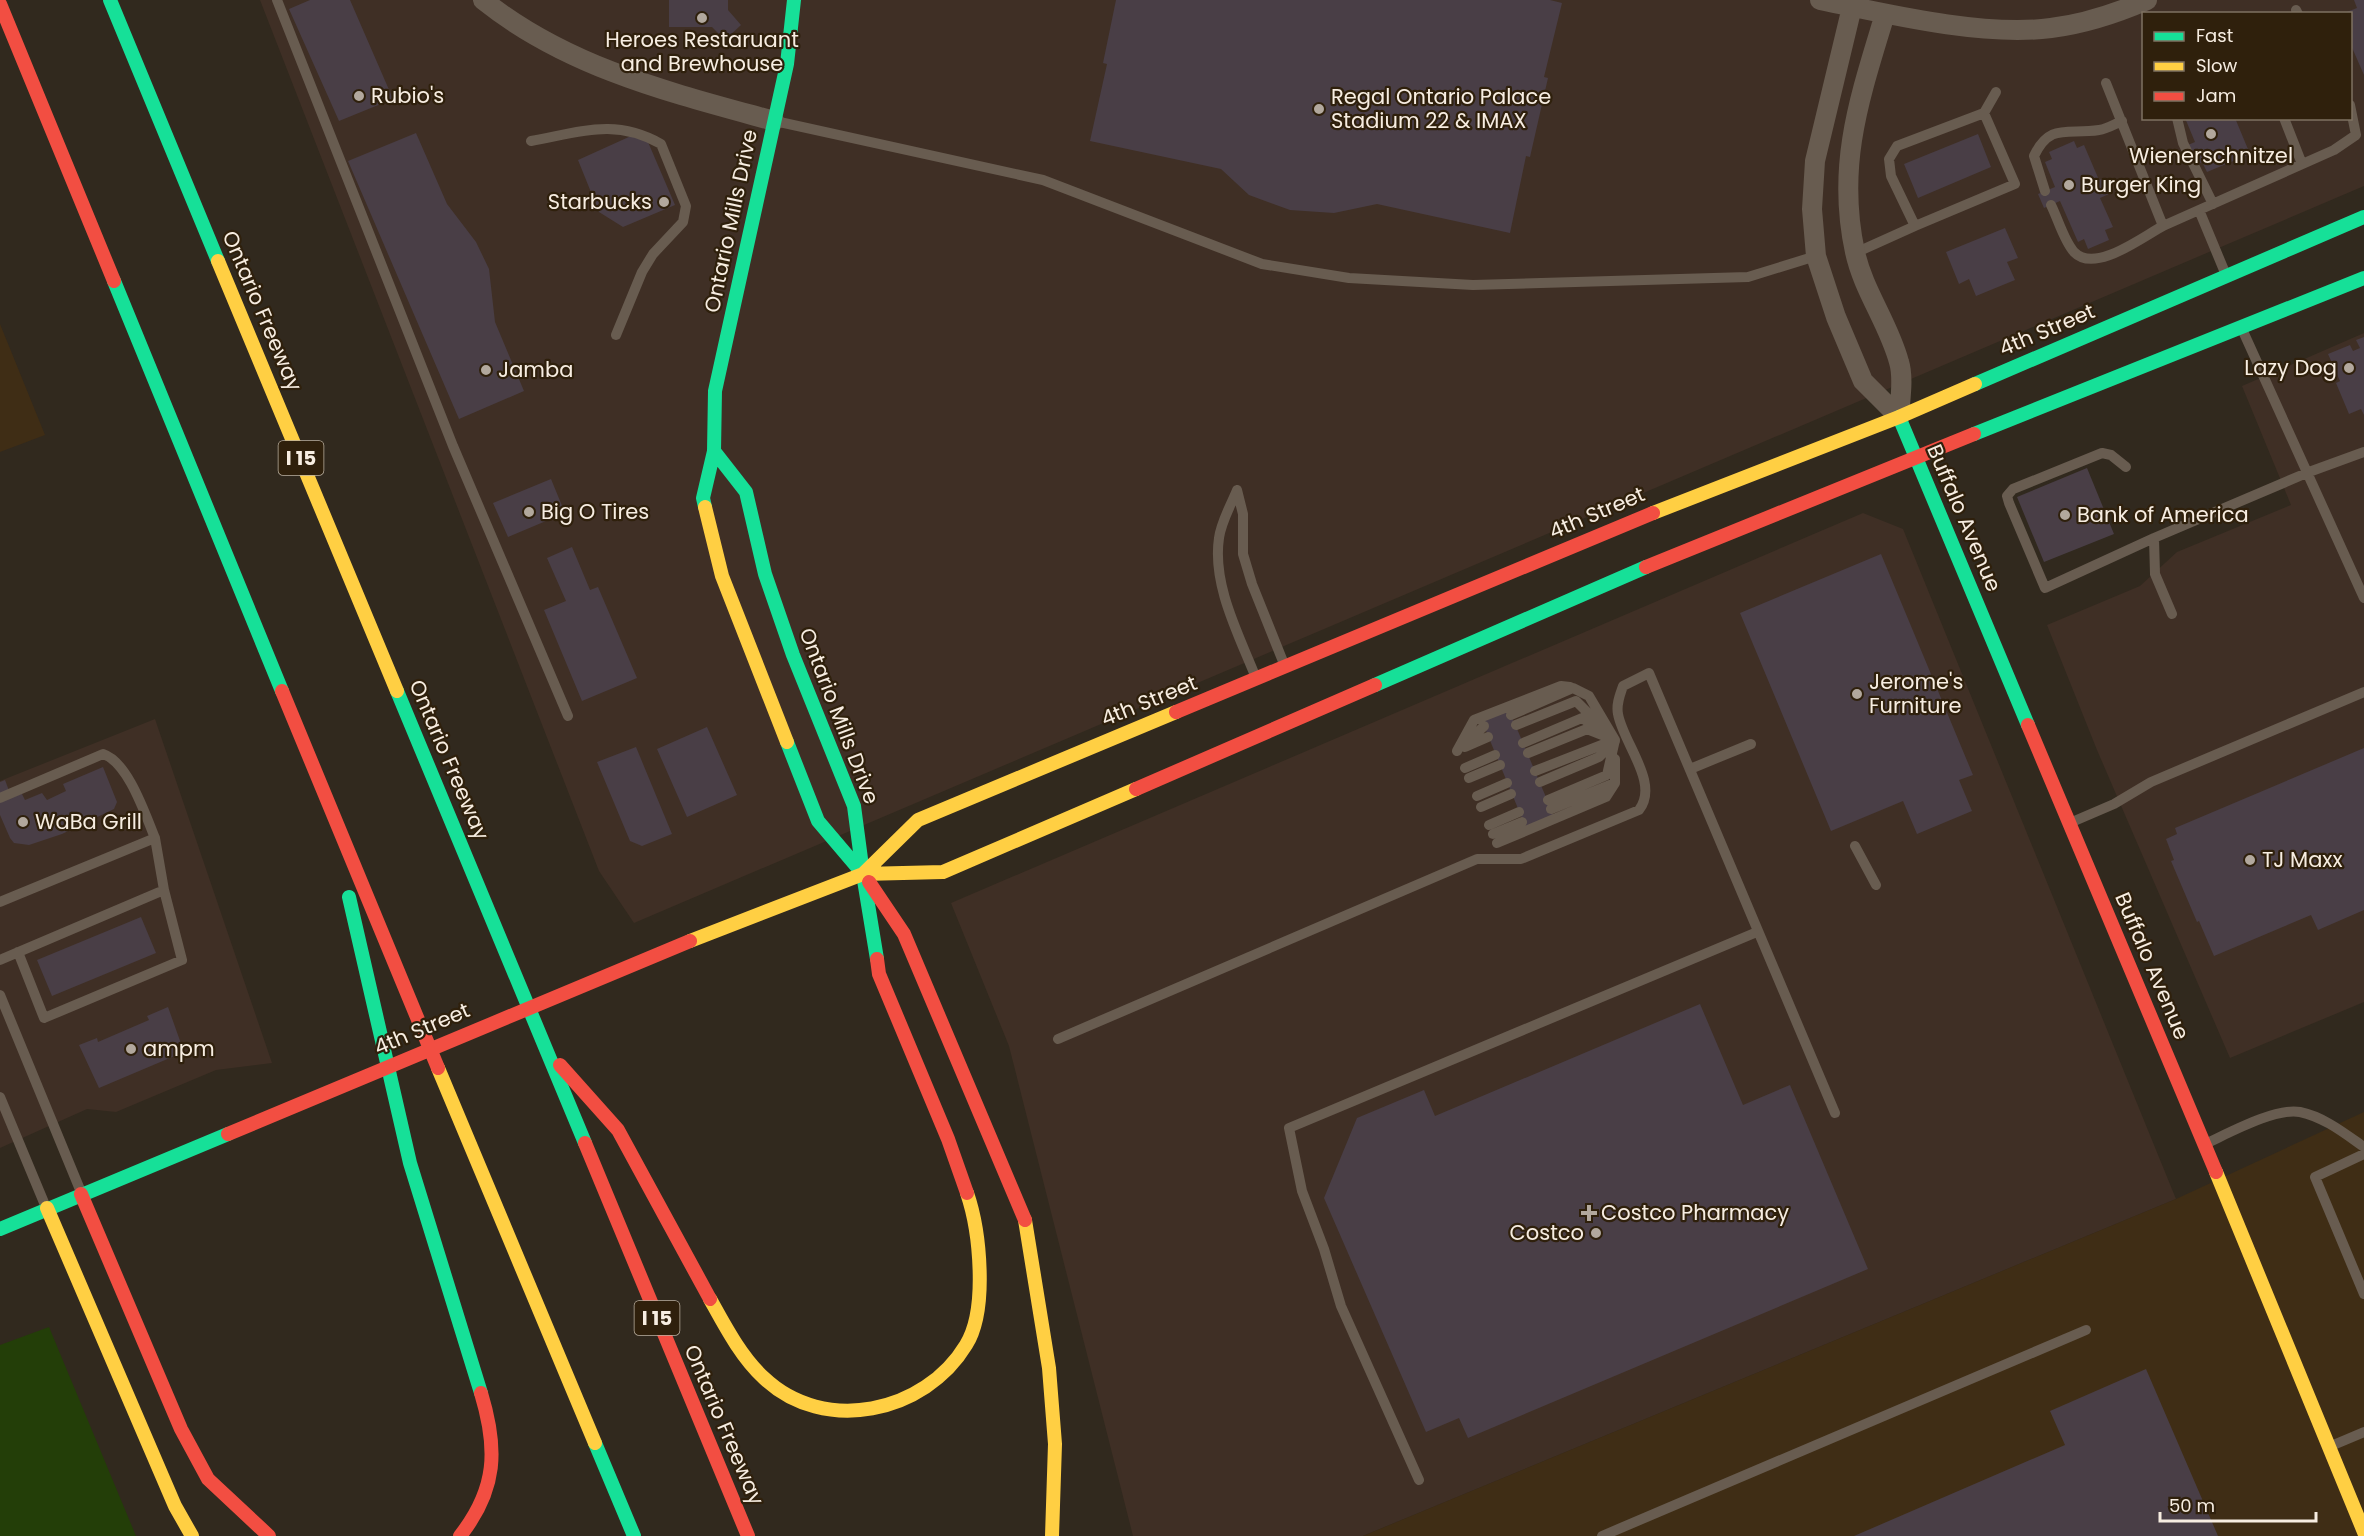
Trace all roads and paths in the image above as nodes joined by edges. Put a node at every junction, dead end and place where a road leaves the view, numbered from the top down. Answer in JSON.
{"nodes":[{"id":1,"x":277,"y":0,"type":"edge"},
{"id":2,"x":483,"y":0,"type":"edge"},
{"id":3,"x":794,"y":0,"type":"edge"},
{"id":4,"x":1820,"y":0,"type":"edge"},
{"id":5,"x":2147,"y":0,"type":"edge"},
{"id":6,"x":113,"y":3,"type":"edge"},
{"id":7,"x":0,"y":4,"type":"edge"},
{"id":8,"x":1852,"y":7,"type":"junction"},
{"id":9,"x":1885,"y":14,"type":"junction"},
{"id":10,"x":2106,"y":83,"type":"dead end"},
{"id":11,"x":1995,"y":92,"type":"dead end"},
{"id":12,"x":1984,"y":113,"type":"junction"},
{"id":13,"x":2352,"y":115,"type":"edge"},
{"id":14,"x":2177,"y":120,"type":"edge"},
{"id":15,"x":2285,"y":120,"type":"edge"},
{"id":16,"x":774,"y":121,"type":"junction"},
{"id":17,"x":2122,"y":121,"type":"junction"},
{"id":18,"x":531,"y":141,"type":"dead end"},
{"id":19,"x":2302,"y":164,"type":"junction"},
{"id":20,"x":2045,"y":191,"type":"dead end"},
{"id":21,"x":2212,"y":204,"type":"junction"},
{"id":22,"x":2052,"y":205,"type":"dead end"},
{"id":23,"x":2199,"y":210,"type":"junction"},
{"id":24,"x":2364,"y":216,"type":"edge"},
{"id":25,"x":1915,"y":226,"type":"junction"},
{"id":26,"x":2163,"y":226,"type":"junction"},
{"id":27,"x":1855,"y":253,"type":"junction"},
{"id":28,"x":1816,"y":256,"type":"junction"},
{"id":29,"x":2226,"y":275,"type":"junction"},
{"id":30,"x":2364,"y":278,"type":"edge"},
{"id":31,"x":2242,"y":329,"type":"junction"},
{"id":32,"x":616,"y":335,"type":"dead end"},
{"id":33,"x":1899,"y":417,"type":"junction"},
{"id":34,"x":714,"y":451,"type":"junction"},
{"id":35,"x":2364,"y":452,"type":"edge"},
{"id":36,"x":1916,"y":456,"type":"junction"},
{"id":37,"x":2126,"y":467,"type":"dead end"},
{"id":38,"x":2309,"y":472,"type":"junction"},
{"id":39,"x":2154,"y":538,"type":"junction"},
{"id":40,"x":2364,"y":598,"type":"edge"},
{"id":41,"x":2172,"y":614,"type":"dead end"},
{"id":42,"x":1286,"y":668,"type":"junction"},
{"id":43,"x":1257,"y":680,"type":"junction"},
{"id":44,"x":1573,"y":688,"type":"junction"},
{"id":45,"x":2364,"y":692,"type":"edge"},
{"id":46,"x":568,"y":716,"type":"dead end"},
{"id":47,"x":1486,"y":732,"type":"dead end"},
{"id":48,"x":1621,"y":738,"type":"junction"},
{"id":49,"x":1751,"y":744,"type":"dead end"},
{"id":50,"x":1525,"y":748,"type":"dead end"},
{"id":51,"x":1497,"y":760,"type":"dead end"},
{"id":52,"x":1690,"y":769,"type":"junction"},
{"id":53,"x":1467,"y":773,"type":"dead end"},
{"id":54,"x":1538,"y":777,"type":"dead end"},
{"id":55,"x":1615,"y":783,"type":"junction"},
{"id":56,"x":1509,"y":789,"type":"dead end"},
{"id":57,"x":0,"y":798,"type":"edge"},
{"id":58,"x":327,"y":800,"type":"junction"},
{"id":59,"x":1479,"y":801,"type":"dead end"},
{"id":60,"x":1521,"y":817,"type":"dead end"},
{"id":61,"x":2070,"y":823,"type":"junction"},
{"id":62,"x":155,"y":838,"type":"junction"},
{"id":63,"x":1855,"y":846,"type":"dead end"},
{"id":64,"x":863,"y":874,"type":"junction"},
{"id":65,"x":1876,"y":885,"type":"dead end"},
{"id":66,"x":164,"y":890,"type":"junction"},
{"id":67,"x":1,"y":898,"type":"edge"},
{"id":68,"x":1757,"y":932,"type":"junction"},
{"id":69,"x":18,"y":952,"type":"junction"},
{"id":70,"x":0,"y":960,"type":"edge"},
{"id":71,"x":0,"y":995,"type":"edge"},
{"id":72,"x":1058,"y":1039,"type":"dead end"},
{"id":73,"x":545,"y":1048,"type":"junction"},
{"id":74,"x":0,"y":1097,"type":"edge"},
{"id":75,"x":1835,"y":1113,"type":"dead end"},
{"id":76,"x":2204,"y":1144,"type":"junction"},
{"id":77,"x":2364,"y":1147,"type":"edge"},
{"id":78,"x":2364,"y":1154,"type":"edge"},
{"id":79,"x":81,"y":1194,"type":"junction"},
{"id":80,"x":47,"y":1208,"type":"junction"},
{"id":81,"x":0,"y":1229,"type":"edge"},
{"id":82,"x":2364,"y":1294,"type":"edge"},
{"id":83,"x":2086,"y":1330,"type":"dead end"},
{"id":84,"x":2364,"y":1432,"type":"edge"},
{"id":85,"x":2329,"y":1447,"type":"junction"},
{"id":86,"x":1419,"y":1480,"type":"dead end"},
{"id":87,"x":2364,"y":1532,"type":"edge"},
{"id":88,"x":192,"y":1536,"type":"edge"},
{"id":89,"x":269,"y":1536,"type":"edge"},
{"id":90,"x":460,"y":1536,"type":"edge"},
{"id":91,"x":634,"y":1536,"type":"edge"},
{"id":92,"x":748,"y":1536,"type":"edge"},
{"id":93,"x":1052,"y":1536,"type":"edge"},
{"id":94,"x":1602,"y":1536,"type":"edge"}],
"edges":[{"from":1,"to":46,"type":"lane"},
{"from":2,"to":16,"type":"street"},
{"from":3,"to":16,"type":"main road","name":"Ontario Mills Drive"},
{"from":4,"to":8,"type":"street"},
{"from":5,"to":9,"type":"street"},
{"from":6,"to":73,"type":"main road","name":"Ontario Freeway","number":"I 15"},
{"from":7,"to":58,"type":"main road"},
{"from":8,"to":9,"type":"street"},
{"from":8,"to":28,"type":"street"},
{"from":9,"to":27,"type":"street"},
{"from":10,"to":17,"type":"lane"},
{"from":11,"to":12,"type":"lane"},
{"from":12,"to":25,"type":"lane"},
{"from":12,"to":25,"type":"lane"},
{"from":13,"to":19,"type":"lane"},
{"from":14,"to":21,"type":"lane"},
{"from":15,"to":19,"type":"lane"},
{"from":16,"to":28,"type":"lane"},
{"from":16,"to":34,"type":"main road","name":"Ontario Mills Drive"},
{"from":17,"to":20,"type":"lane"},
{"from":17,"to":26,"type":"lane"},
{"from":18,"to":32,"type":"lane"},
{"from":19,"to":21,"type":"lane"},
{"from":21,"to":23,"type":"lane"},
{"from":22,"to":26,"type":"lane"},
{"from":23,"to":26,"type":"lane"},
{"from":23,"to":29,"type":"lane"},
{"from":24,"to":29,"type":"main road","name":"4th Street"},
{"from":25,"to":27,"type":"lane"},
{"from":27,"to":33,"type":"street"},
{"from":28,"to":33,"type":"street"},
{"from":29,"to":33,"type":"main road","name":"4th Street"},
{"from":30,"to":31,"type":"main road","name":"4th Street"},
{"from":31,"to":36,"type":"main road","name":"4th Street"},
{"from":31,"to":38,"type":"lane"},
{"from":33,"to":36,"type":"main road","name":"Buffalo Avenue"},
{"from":33,"to":42,"type":"main road","name":"4th Street"},
{"from":34,"to":64,"type":"main road","name":"Ontario Mills Drive"},
{"from":34,"to":64,"type":"main road","name":"Ontario Mills Drive"},
{"from":35,"to":38,"type":"lane"},
{"from":36,"to":61,"type":"main road","name":"Buffalo Avenue"},
{"from":36,"to":64,"type":"main road","name":"4th Street"},
{"from":37,"to":39,"type":"lane"},
{"from":38,"to":39,"type":"lane"},
{"from":38,"to":40,"type":"lane"},
{"from":39,"to":41,"type":"lane"},
{"from":42,"to":43,"type":"main road","name":"4th Street"},
{"from":42,"to":43,"type":"lane"},
{"from":43,"to":64,"type":"main road","name":"4th Street"},
{"from":44,"to":47,"type":"lane"},
{"from":44,"to":48,"type":"lane"},
{"from":44,"to":48,"type":"lane"},
{"from":45,"to":61,"type":"lane"},
{"from":48,"to":50,"type":"lane"},
{"from":48,"to":52,"type":"lane"},
{"from":48,"to":54,"type":"lane"},
{"from":48,"to":55,"type":"lane"},
{"from":48,"to":55,"type":"lane"},
{"from":48,"to":72,"type":"lane"},
{"from":49,"to":52,"type":"lane"},
{"from":51,"to":53,"type":"lane"},
{"from":52,"to":68,"type":"lane"},
{"from":55,"to":60,"type":"lane"},
{"from":56,"to":59,"type":"lane"},
{"from":57,"to":62,"type":"lane"},
{"from":58,"to":90,"type":"main road"},
{"from":58,"to":91,"type":"main road"},
{"from":61,"to":76,"type":"main road","name":"Buffalo Avenue"},
{"from":62,"to":66,"type":"lane"},
{"from":62,"to":67,"type":"lane"},
{"from":63,"to":65,"type":"lane"},
{"from":64,"to":73,"type":"main road"},
{"from":64,"to":79,"type":"main road","name":"4th Street"},
{"from":64,"to":93,"type":"main road"},
{"from":66,"to":69,"type":"lane"},
{"from":66,"to":69,"type":"lane"},
{"from":68,"to":75,"type":"lane"},
{"from":68,"to":86,"type":"lane"},
{"from":69,"to":70,"type":"lane"},
{"from":71,"to":79,"type":"lane"},
{"from":73,"to":92,"type":"main road","name":"Ontario Freeway","number":"I 15"},
{"from":74,"to":80,"type":"lane"},
{"from":76,"to":77,"type":"lane"},
{"from":76,"to":85,"type":"main road","name":"Buffalo Avenue"},
{"from":78,"to":82,"type":"lane"},
{"from":79,"to":80,"type":"main road","name":"4th Street"},
{"from":79,"to":89,"type":"main road"},
{"from":80,"to":81,"type":"main road","name":"4th Street"},
{"from":80,"to":88,"type":"main road"},
{"from":83,"to":94,"type":"lane"},
{"from":84,"to":85,"type":"lane"},
{"from":85,"to":87,"type":"main road","name":"Buffalo Avenue"}]}
